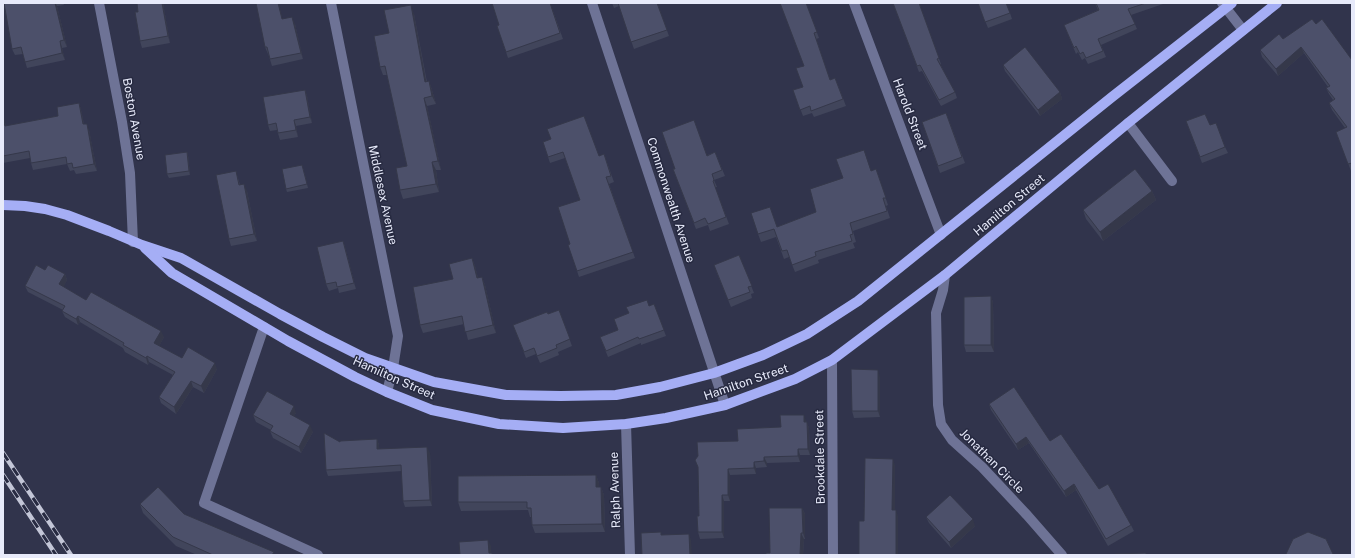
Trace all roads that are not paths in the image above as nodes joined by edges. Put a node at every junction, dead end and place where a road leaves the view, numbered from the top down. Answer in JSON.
{"nodes":[{"id":1,"x":99,"y":3,"type":"edge"},
{"id":2,"x":331,"y":3,"type":"edge"},
{"id":3,"x":592,"y":3,"type":"edge"},
{"id":4,"x":854,"y":3,"type":"edge"},
{"id":5,"x":1277,"y":3,"type":"edge"},
{"id":6,"x":1227,"y":5,"type":"edge"},
{"id":7,"x":1243,"y":30,"type":"junction"},
{"id":8,"x":1128,"y":123,"type":"junction"},
{"id":9,"x":1172,"y":181,"type":"dead end"},
{"id":10,"x":3,"y":205,"type":"edge"},
{"id":11,"x":941,"y":234,"type":"junction"},
{"id":12,"x":138,"y":243,"type":"junction"},
{"id":13,"x":946,"y":275,"type":"junction"},
{"id":14,"x":264,"y":327,"type":"junction"},
{"id":15,"x":832,"y":360,"type":"junction"},
{"id":16,"x":393,"y":368,"type":"junction"},
{"id":17,"x":714,"y":373,"type":"junction"},
{"id":18,"x":387,"y":392,"type":"junction"},
{"id":19,"x":725,"y":406,"type":"junction"},
{"id":20,"x":626,"y":424,"type":"junction"},
{"id":21,"x":318,"y":555,"type":"edge"},
{"id":22,"x":630,"y":555,"type":"edge"},
{"id":23,"x":833,"y":555,"type":"edge"},
{"id":24,"x":1062,"y":555,"type":"edge"}],
"edges":[{"from":1,"to":12,"type":"street","name":"Boston Avenue"},
{"from":2,"to":16,"type":"street","name":"Middlesex Avenue"},
{"from":3,"to":17,"type":"street","name":"Commonwealth Avenue"},
{"from":4,"to":11,"type":"street","name":"Harold Street"},
{"from":5,"to":7,"type":"main road","name":"Hamilton Street"},
{"from":6,"to":7,"type":"street"},
{"from":6,"to":11,"type":"main road","name":"Hamilton Street"},
{"from":7,"to":8,"type":"main road","name":"Hamilton Street"},
{"from":8,"to":9,"type":"street"},
{"from":8,"to":13,"type":"main road","name":"Hamilton Street"},
{"from":10,"to":12,"type":"main road","name":"Hamilton Street"},
{"from":11,"to":17,"type":"main road","name":"Hamilton Street"},
{"from":12,"to":14,"type":"main road","name":"Hamilton Street"},
{"from":12,"to":16,"type":"main road","name":"Hamilton Street"},
{"from":13,"to":15,"type":"main road","name":"Hamilton Street"},
{"from":13,"to":24,"type":"street","name":"Jonathan Circle"},
{"from":14,"to":18,"type":"main road","name":"Hamilton Street"},
{"from":14,"to":21,"type":"street"},
{"from":15,"to":19,"type":"main road","name":"Hamilton Street"},
{"from":15,"to":23,"type":"street","name":"Brookdale Street"},
{"from":16,"to":17,"type":"main road","name":"Hamilton Street"},
{"from":16,"to":18,"type":"street","name":"Middlesex Avenue"},
{"from":17,"to":19,"type":"street","name":"Commonwealth Avenue"},
{"from":18,"to":20,"type":"main road","name":"Hamilton Street"},
{"from":19,"to":20,"type":"main road","name":"Hamilton Street"},
{"from":20,"to":22,"type":"street","name":"Ralph Avenue"}]}
